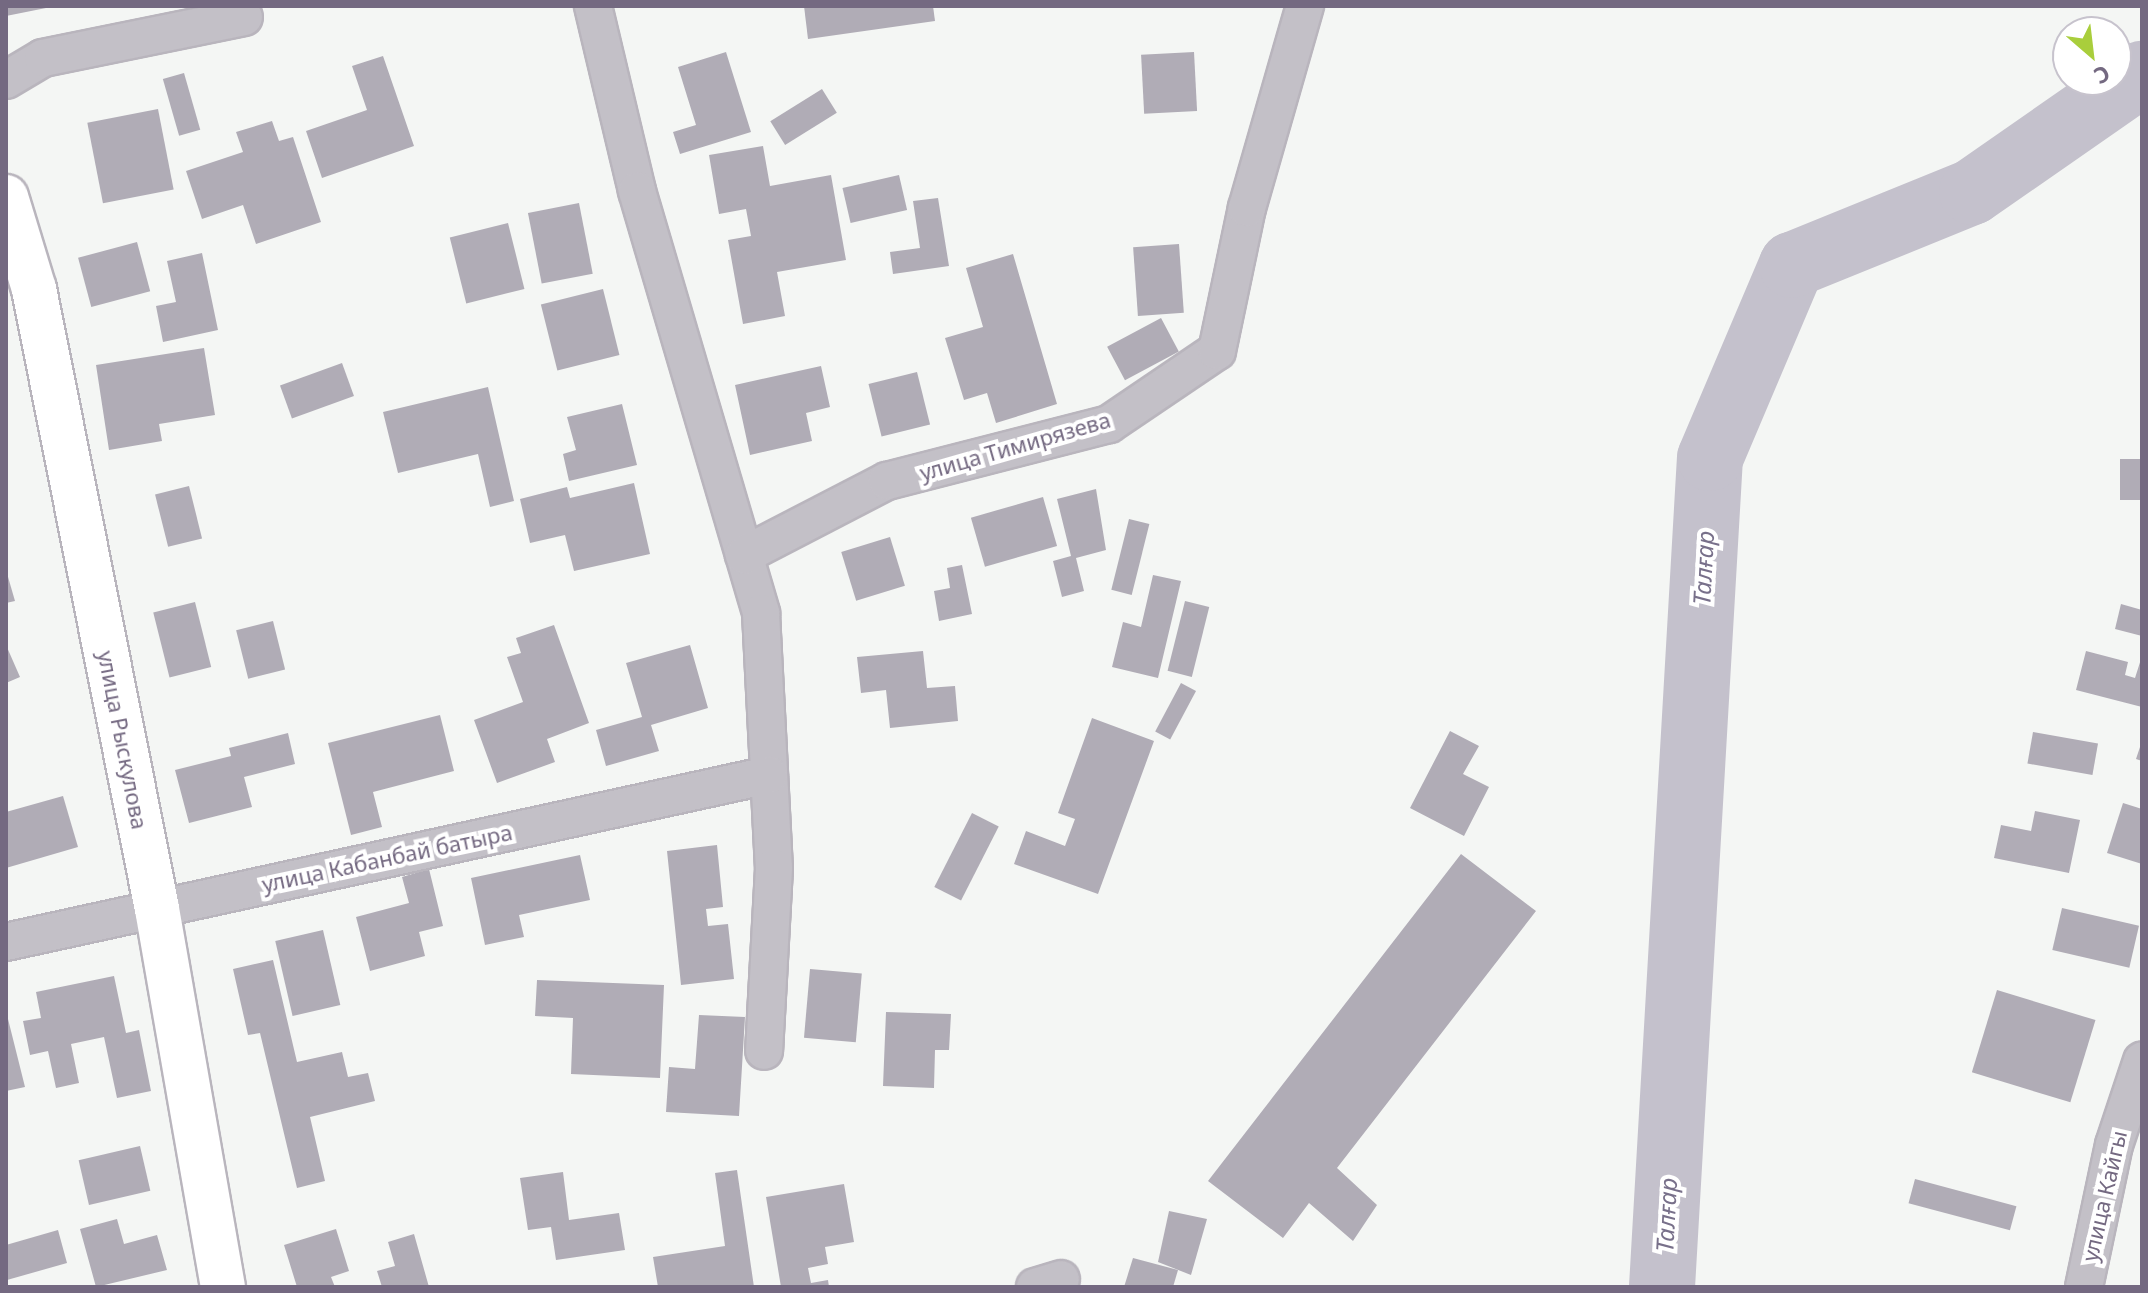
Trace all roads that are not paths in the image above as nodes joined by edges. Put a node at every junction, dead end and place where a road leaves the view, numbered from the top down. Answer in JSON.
{"nodes":[{"id":1,"x":593,"y":6,"type":"edge"},
{"id":2,"x":1305,"y":6,"type":"edge"},
{"id":3,"x":244,"y":17,"type":"dead end"},
{"id":4,"x":6,"y":80,"type":"edge"},
{"id":5,"x":6,"y":197,"type":"edge"},
{"id":6,"x":744,"y":555,"type":"junction"},
{"id":7,"x":769,"y":775,"type":"junction"},
{"id":8,"x":157,"y":909,"type":"junction"},
{"id":9,"x":6,"y":942,"type":"edge"},
{"id":10,"x":764,"y":1051,"type":"dead end"},
{"id":11,"x":2142,"y":1061,"type":"edge"},
{"id":12,"x":223,"y":1287,"type":"edge"},
{"id":13,"x":2084,"y":1287,"type":"edge"}],
"edges":[{"from":1,"to":6,"type":"street"},
{"from":2,"to":6,"type":"street","name":"улица Тимирязева"},
{"from":3,"to":4,"type":"street"},
{"from":5,"to":8,"type":"street","name":"улица Рыскулова"},
{"from":6,"to":7,"type":"street"},
{"from":7,"to":8,"type":"street","name":"улица Кабанбай батыра"},
{"from":7,"to":10,"type":"street"},
{"from":8,"to":9,"type":"street","name":"улица Кабанбай батыра"},
{"from":8,"to":12,"type":"street","name":"улица Рыскулова"},
{"from":11,"to":13,"type":"street","name":"улица Кайгы"}]}
